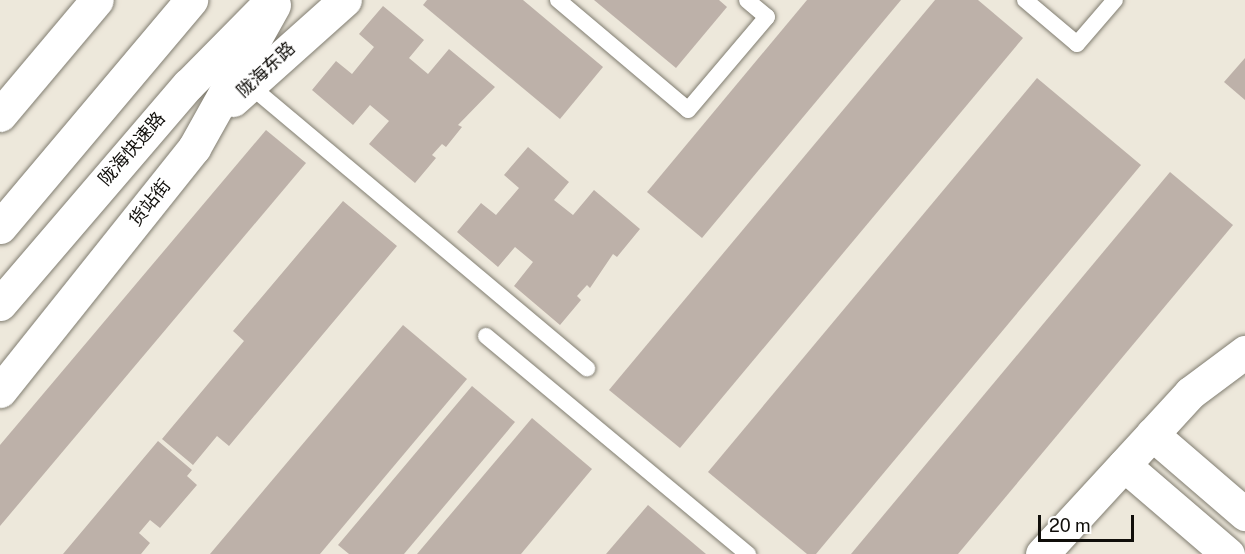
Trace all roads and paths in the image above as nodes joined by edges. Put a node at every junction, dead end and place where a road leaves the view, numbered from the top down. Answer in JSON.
{"nodes":[{"id":1,"x":97,"y":0,"type":"edge"},
{"id":2,"x":191,"y":0,"type":"edge"},
{"id":3,"x":272,"y":0,"type":"edge"},
{"id":4,"x":277,"y":0,"type":"edge"},
{"id":5,"x":345,"y":0,"type":"edge"},
{"id":6,"x":558,"y":0,"type":"edge"},
{"id":7,"x":747,"y":0,"type":"edge"},
{"id":8,"x":1025,"y":0,"type":"edge"},
{"id":9,"x":1114,"y":0,"type":"edge"},
{"id":10,"x":247,"y":84,"type":"junction"},
{"id":11,"x":0,"y":115,"type":"edge"},
{"id":12,"x":194,"y":148,"type":"junction"},
{"id":13,"x":0,"y":227,"type":"edge"},
{"id":14,"x":0,"y":304,"type":"edge"},
{"id":15,"x":486,"y":336,"type":"dead end"},
{"id":16,"x":1245,"y":352,"type":"edge"},
{"id":17,"x":587,"y":368,"type":"dead end"},
{"id":18,"x":0,"y":391,"type":"edge"},
{"id":19,"x":1152,"y":434,"type":"junction"},
{"id":20,"x":1124,"y":465,"type":"junction"},
{"id":21,"x":1245,"y":514,"type":"edge"},
{"id":22,"x":748,"y":554,"type":"edge"},
{"id":23,"x":1042,"y":554,"type":"edge"},
{"id":24,"x":1228,"y":554,"type":"edge"}],
"edges":[{"from":1,"to":11,"type":"main road"},
{"from":2,"to":13,"type":"main road"},
{"from":3,"to":14,"type":"main road","name":"陇海快速路"},
{"from":4,"to":12,"type":"main road","name":"货站街"},
{"from":5,"to":10,"type":"main road","name":"陇海东路"},
{"from":6,"to":7,"type":"lane"},
{"from":8,"to":9,"type":"lane"},
{"from":10,"to":12,"type":"main road","name":"陇海东路"},
{"from":10,"to":17,"type":"lane"},
{"from":12,"to":18,"type":"main road","name":"货站街"},
{"from":15,"to":22,"type":"lane"},
{"from":16,"to":19,"type":"main road"},
{"from":19,"to":20,"type":"main road"},
{"from":19,"to":21,"type":"main road"},
{"from":20,"to":23,"type":"main road"},
{"from":20,"to":24,"type":"main road"}]}
